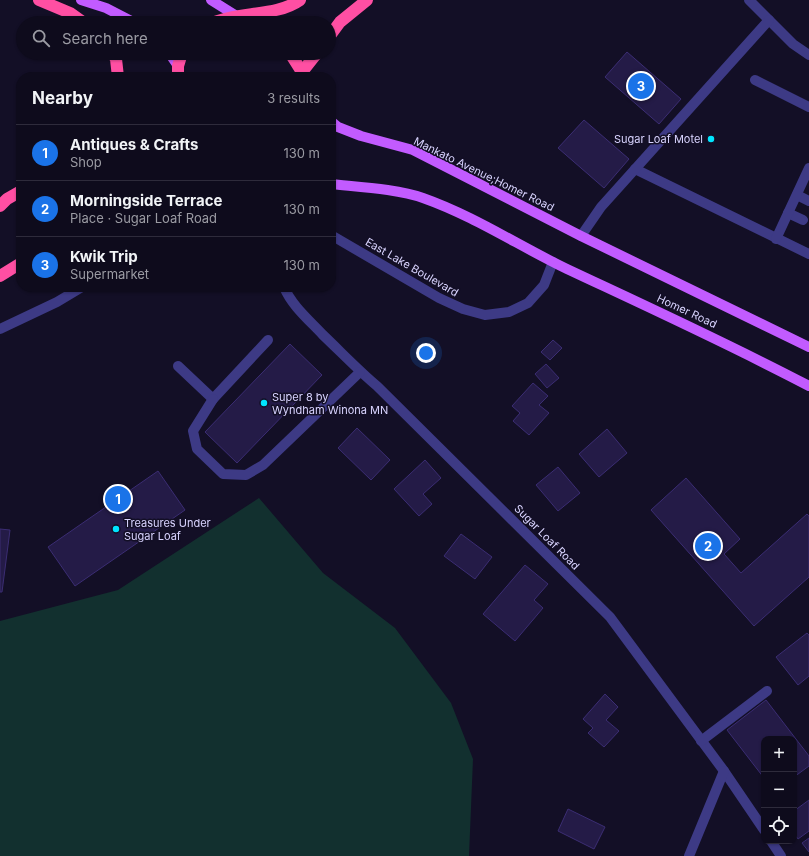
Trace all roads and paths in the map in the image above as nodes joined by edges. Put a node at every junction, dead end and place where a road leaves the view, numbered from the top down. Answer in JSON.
{"nodes":[{"id":1,"x":39,"y":0,"type":"edge"},
{"id":2,"x":81,"y":0,"type":"edge"},
{"id":3,"x":211,"y":0,"type":"edge"},
{"id":4,"x":300,"y":0,"type":"edge"},
{"id":5,"x":367,"y":0,"type":"edge"},
{"id":6,"x":749,"y":0,"type":"edge"},
{"id":7,"x":253,"y":14,"type":"junction"},
{"id":8,"x":73,"y":16,"type":"edge"},
{"id":9,"x":121,"y":16,"type":"edge"},
{"id":10,"x":235,"y":16,"type":"joint"},
{"id":11,"x":255,"y":16,"type":"edge"},
{"id":12,"x":769,"y":20,"type":"junction"},
{"id":13,"x":336,"y":27,"type":"edge"},
{"id":14,"x":809,"y":55,"type":"edge"},
{"id":15,"x":116,"y":60,"type":"edge"},
{"id":16,"x":172,"y":60,"type":"edge"},
{"id":17,"x":181,"y":60,"type":"edge"},
{"id":18,"x":294,"y":60,"type":"edge"},
{"id":19,"x":312,"y":60,"type":"edge"},
{"id":20,"x":117,"y":72,"type":"edge"},
{"id":21,"x":178,"y":72,"type":"edge"},
{"id":22,"x":302,"y":72,"type":"edge"},
{"id":23,"x":304,"y":72,"type":"edge"},
{"id":24,"x":755,"y":80,"type":"dead end"},
{"id":25,"x":809,"y":107,"type":"edge"},
{"id":26,"x":336,"y":125,"type":"edge"},
{"id":27,"x":635,"y":169,"type":"junction"},
{"id":28,"x":808,"y":174,"type":"edge"},
{"id":29,"x":336,"y":185,"type":"edge"},
{"id":30,"x":16,"y":194,"type":"edge"},
{"id":31,"x":796,"y":195,"type":"junction"},
{"id":32,"x":809,"y":200,"type":"edge"},
{"id":33,"x":16,"y":202,"type":"edge"},
{"id":34,"x":0,"y":208,"type":"edge"},
{"id":35,"x":788,"y":213,"type":"junction"},
{"id":36,"x":803,"y":220,"type":"dead end"},
{"id":37,"x":581,"y":236,"type":"junction"},
{"id":38,"x":336,"y":238,"type":"edge"},
{"id":39,"x":776,"y":239,"type":"junction"},
{"id":40,"x":809,"y":254,"type":"edge"},
{"id":41,"x":553,"y":262,"type":"junction"},
{"id":42,"x":16,"y":266,"type":"edge"},
{"id":43,"x":0,"y":276,"type":"edge"},
{"id":44,"x":74,"y":292,"type":"edge"},
{"id":45,"x":286,"y":292,"type":"edge"},
{"id":46,"x":0,"y":329,"type":"edge"},
{"id":47,"x":268,"y":340,"type":"dead end"},
{"id":48,"x":809,"y":347,"type":"edge"},
{"id":49,"x":178,"y":366,"type":"dead end"},
{"id":50,"x":360,"y":372,"type":"junction"},
{"id":51,"x":809,"y":386,"type":"edge"},
{"id":52,"x":213,"y":399,"type":"junction"},
{"id":53,"x":767,"y":691,"type":"dead end"},
{"id":54,"x":702,"y":741,"type":"junction"},
{"id":55,"x":724,"y":771,"type":"junction"},
{"id":56,"x":761,"y":826,"type":"edge"},
{"id":57,"x":773,"y":844,"type":"edge"},
{"id":58,"x":688,"y":856,"type":"edge"},
{"id":59,"x":781,"y":856,"type":"edge"}],
"edges":[{"from":1,"to":8,"type":"highway"},
{"from":2,"to":9,"type":"main road"},
{"from":3,"to":10,"type":"main road"},
{"from":4,"to":7,"type":"highway"},
{"from":5,"to":13,"type":"highway"},
{"from":6,"to":12,"type":"street"},
{"from":7,"to":10,"type":"highway"},
{"from":7,"to":11,"type":"highway"},
{"from":12,"to":14,"type":"street"},
{"from":12,"to":27,"type":"street"},
{"from":15,"to":20,"type":"highway"},
{"from":16,"to":21,"type":"main road"},
{"from":17,"to":21,"type":"highway"},
{"from":18,"to":22,"type":"highway"},
{"from":19,"to":23,"type":"highway"},
{"from":24,"to":25,"type":"street"},
{"from":26,"to":37,"type":"main road","name":"Mankato Avenue;Homer Road"},
{"from":27,"to":37,"type":"street"},
{"from":27,"to":39,"type":"street"},
{"from":28,"to":31,"type":"street"},
{"from":29,"to":41,"type":"main road"},
{"from":30,"to":34,"type":"highway"},
{"from":31,"to":32,"type":"street"},
{"from":31,"to":35,"type":"street"},
{"from":33,"to":34,"type":"highway"},
{"from":35,"to":36,"type":"street"},
{"from":35,"to":39,"type":"street"},
{"from":37,"to":48,"type":"main road","name":"Homer Road"},
{"from":38,"to":41,"type":"street","name":"East Lake Boulevard"},
{"from":39,"to":40,"type":"street"},
{"from":41,"to":51,"type":"main road","name":"Homer Road"},
{"from":42,"to":43,"type":"highway"},
{"from":44,"to":46,"type":"street"},
{"from":45,"to":50,"type":"street","name":"Sugar Loaf Road"},
{"from":47,"to":52,"type":"street"},
{"from":49,"to":52,"type":"street"},
{"from":50,"to":52,"type":"street"},
{"from":50,"to":54,"type":"street","name":"Sugar Loaf Road"},
{"from":53,"to":54,"type":"street"},
{"from":54,"to":55,"type":"street","name":"Sugar Loaf Road"},
{"from":55,"to":56,"type":"street","name":"Sugar Loaf Road"},
{"from":55,"to":58,"type":"street"},
{"from":57,"to":59,"type":"street"}]}
